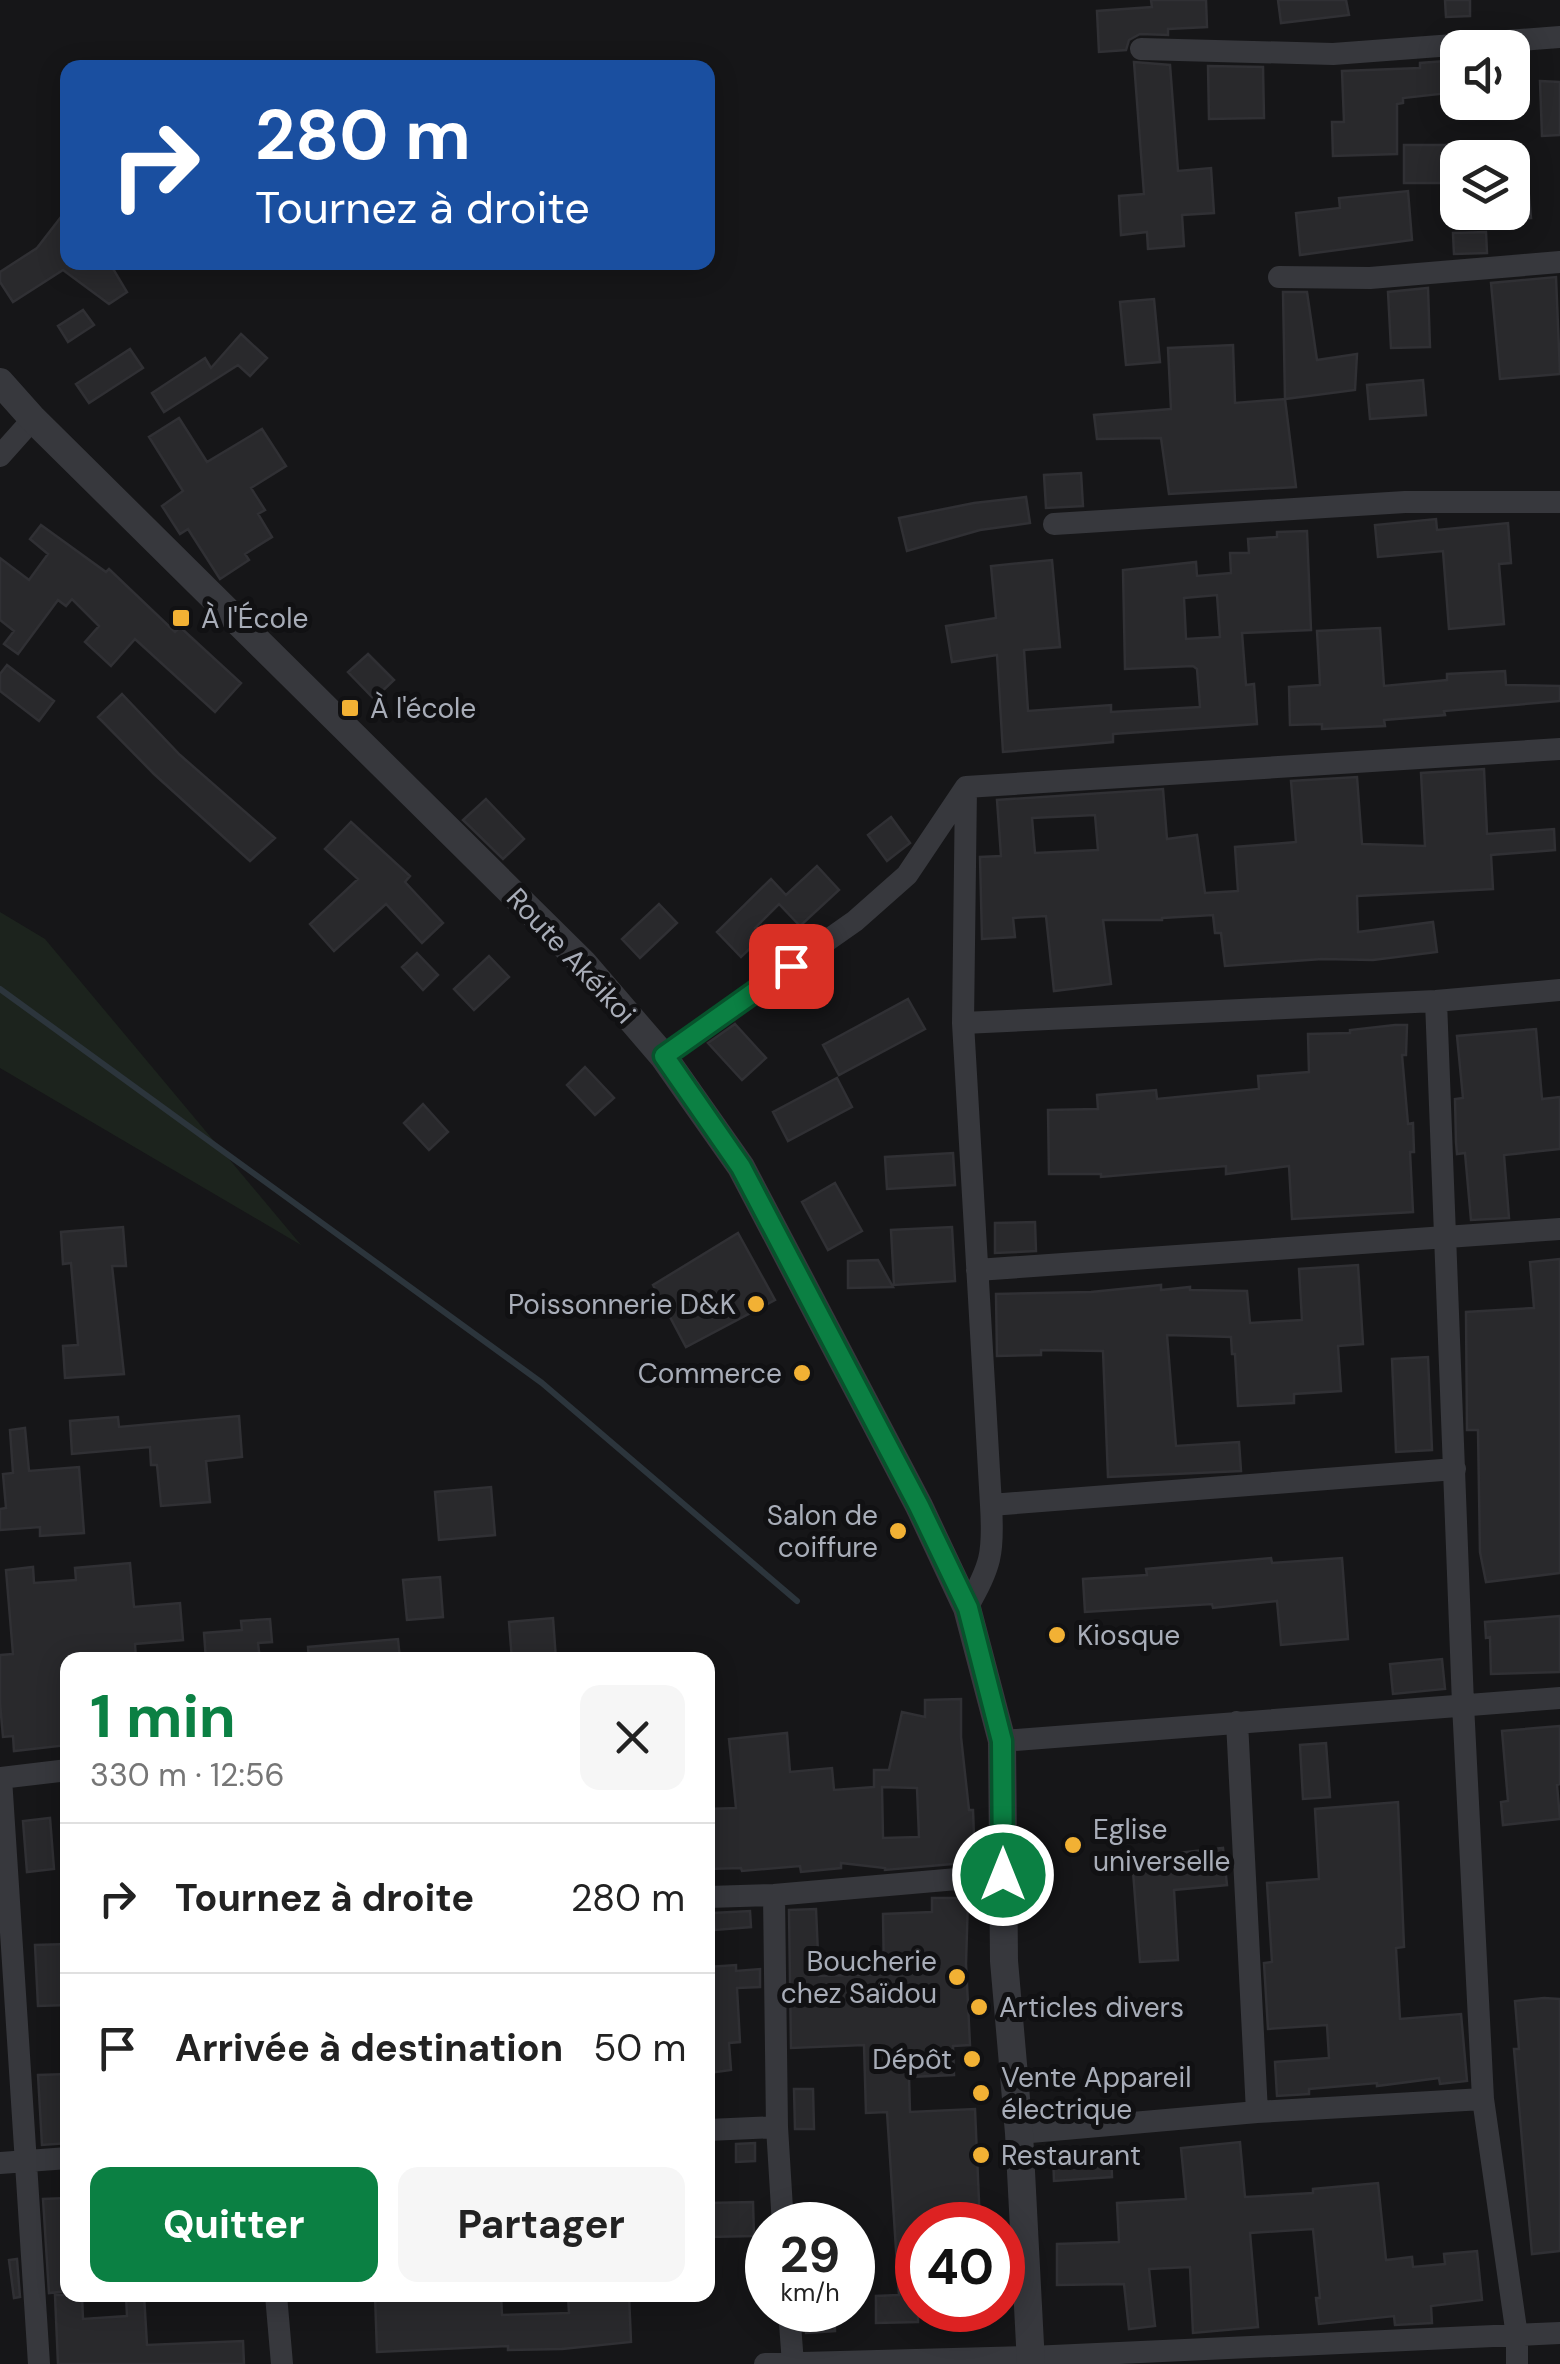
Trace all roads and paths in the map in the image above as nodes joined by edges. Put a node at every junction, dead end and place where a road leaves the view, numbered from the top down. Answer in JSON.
{"nodes":[{"id":1,"x":1560,"y":37,"type":"edge"},
{"id":2,"x":1142,"y":49,"type":"dead end"},
{"id":3,"x":1560,"y":262,"type":"edge"},
{"id":4,"x":1279,"y":277,"type":"dead end"},
{"id":5,"x":0,"y":382,"type":"edge"},
{"id":6,"x":33,"y":419,"type":"junction"},
{"id":7,"x":0,"y":456,"type":"edge"},
{"id":8,"x":1560,"y":502,"type":"edge"},
{"id":9,"x":1054,"y":524,"type":"dead end"},
{"id":10,"x":1560,"y":749,"type":"edge"},
{"id":11,"x":966,"y":787,"type":"junction"},
{"id":12,"x":1560,"y":990,"type":"edge"},
{"id":13,"x":1436,"y":1001,"type":"junction"},
{"id":14,"x":963,"y":1023,"type":"junction"},
{"id":15,"x":664,"y":1056,"type":"junction"},
{"id":16,"x":1560,"y":1229,"type":"edge"},
{"id":17,"x":1447,"y":1237,"type":"junction"},
{"id":18,"x":978,"y":1270,"type":"junction"},
{"id":19,"x":1455,"y":1469,"type":"junction"},
{"id":20,"x":991,"y":1505,"type":"junction"},
{"id":21,"x":968,"y":1608,"type":"junction"},
{"id":22,"x":1560,"y":1698,"type":"edge"},
{"id":23,"x":1463,"y":1704,"type":"junction"},
{"id":24,"x":1237,"y":1722,"type":"junction"},
{"id":25,"x":1002,"y":1741,"type":"junction"},
{"id":26,"x":60,"y":1771,"type":"edge"},
{"id":27,"x":1,"y":1778,"type":"edge"},
{"id":28,"x":1003,"y":1875,"type":"junction"},
{"id":29,"x":774,"y":1894,"type":"junction"},
{"id":30,"x":715,"y":1897,"type":"edge"},
{"id":31,"x":1483,"y":2099,"type":"junction"},
{"id":32,"x":1256,"y":2112,"type":"junction"},
{"id":33,"x":777,"y":2128,"type":"junction"},
{"id":34,"x":715,"y":2130,"type":"edge"},
{"id":35,"x":1019,"y":2133,"type":"junction"},
{"id":36,"x":60,"y":2159,"type":"edge"},
{"id":37,"x":26,"y":2161,"type":"junction"},
{"id":38,"x":0,"y":2162,"type":"edge"},
{"id":39,"x":782,"y":2202,"type":"edge"},
{"id":40,"x":277,"y":2302,"type":"edge"},
{"id":41,"x":791,"y":2332,"type":"edge"},
{"id":42,"x":1560,"y":2333,"type":"edge"},
{"id":43,"x":1517,"y":2336,"type":"junction"},
{"id":44,"x":1280,"y":2355,"type":"edge"},
{"id":45,"x":1031,"y":2361,"type":"edge"},
{"id":46,"x":793,"y":2363,"type":"edge"},
{"id":47,"x":39,"y":2364,"type":"edge"},
{"id":48,"x":282,"y":2364,"type":"edge"},
{"id":49,"x":765,"y":2364,"type":"edge"},
{"id":50,"x":1517,"y":2364,"type":"edge"}],
"edges":[{"from":1,"to":2,"type":"street"},
{"from":3,"to":4,"type":"street"},
{"from":5,"to":6,"type":"street","name":"Route Akéikoi"},
{"from":6,"to":7,"type":"street"},
{"from":6,"to":15,"type":"street","name":"Route Akéikoi"},
{"from":8,"to":9,"type":"street"},
{"from":10,"to":11,"type":"street"},
{"from":11,"to":14,"type":"street"},
{"from":11,"to":15,"type":"street"},
{"from":12,"to":13,"type":"street"},
{"from":13,"to":14,"type":"street"},
{"from":13,"to":17,"type":"street"},
{"from":14,"to":18,"type":"street"},
{"from":15,"to":21,"type":"street","name":"Route Akéikoi"},
{"from":16,"to":17,"type":"street"},
{"from":17,"to":18,"type":"street"},
{"from":17,"to":19,"type":"street"},
{"from":18,"to":20,"type":"street"},
{"from":19,"to":20,"type":"street"},
{"from":19,"to":23,"type":"street"},
{"from":20,"to":21,"type":"street"},
{"from":21,"to":25,"type":"street","name":"Route Akéikoi"},
{"from":22,"to":23,"type":"street"},
{"from":23,"to":24,"type":"street"},
{"from":23,"to":31,"type":"street"},
{"from":24,"to":25,"type":"street"},
{"from":24,"to":32,"type":"street"},
{"from":25,"to":28,"type":"street","name":"Route Akéikoi"},
{"from":26,"to":27,"type":"street"},
{"from":27,"to":37,"type":"street"},
{"from":28,"to":29,"type":"street"},
{"from":28,"to":35,"type":"street","name":"Route Akéikoi"},
{"from":29,"to":30,"type":"street"},
{"from":29,"to":33,"type":"street"},
{"from":31,"to":32,"type":"street"},
{"from":31,"to":43,"type":"street"},
{"from":32,"to":35,"type":"street"},
{"from":33,"to":34,"type":"street"},
{"from":33,"to":39,"type":"street"},
{"from":35,"to":45,"type":"street","name":"Route Akéikoi"},
{"from":36,"to":37,"type":"street"},
{"from":37,"to":38,"type":"street"},
{"from":37,"to":47,"type":"street"},
{"from":40,"to":48,"type":"street"},
{"from":41,"to":46,"type":"street"},
{"from":42,"to":43,"type":"street"},
{"from":43,"to":44,"type":"street"},
{"from":43,"to":50,"type":"street"},
{"from":44,"to":45,"type":"street"},
{"from":45,"to":46,"type":"street"},
{"from":46,"to":49,"type":"street"}]}
